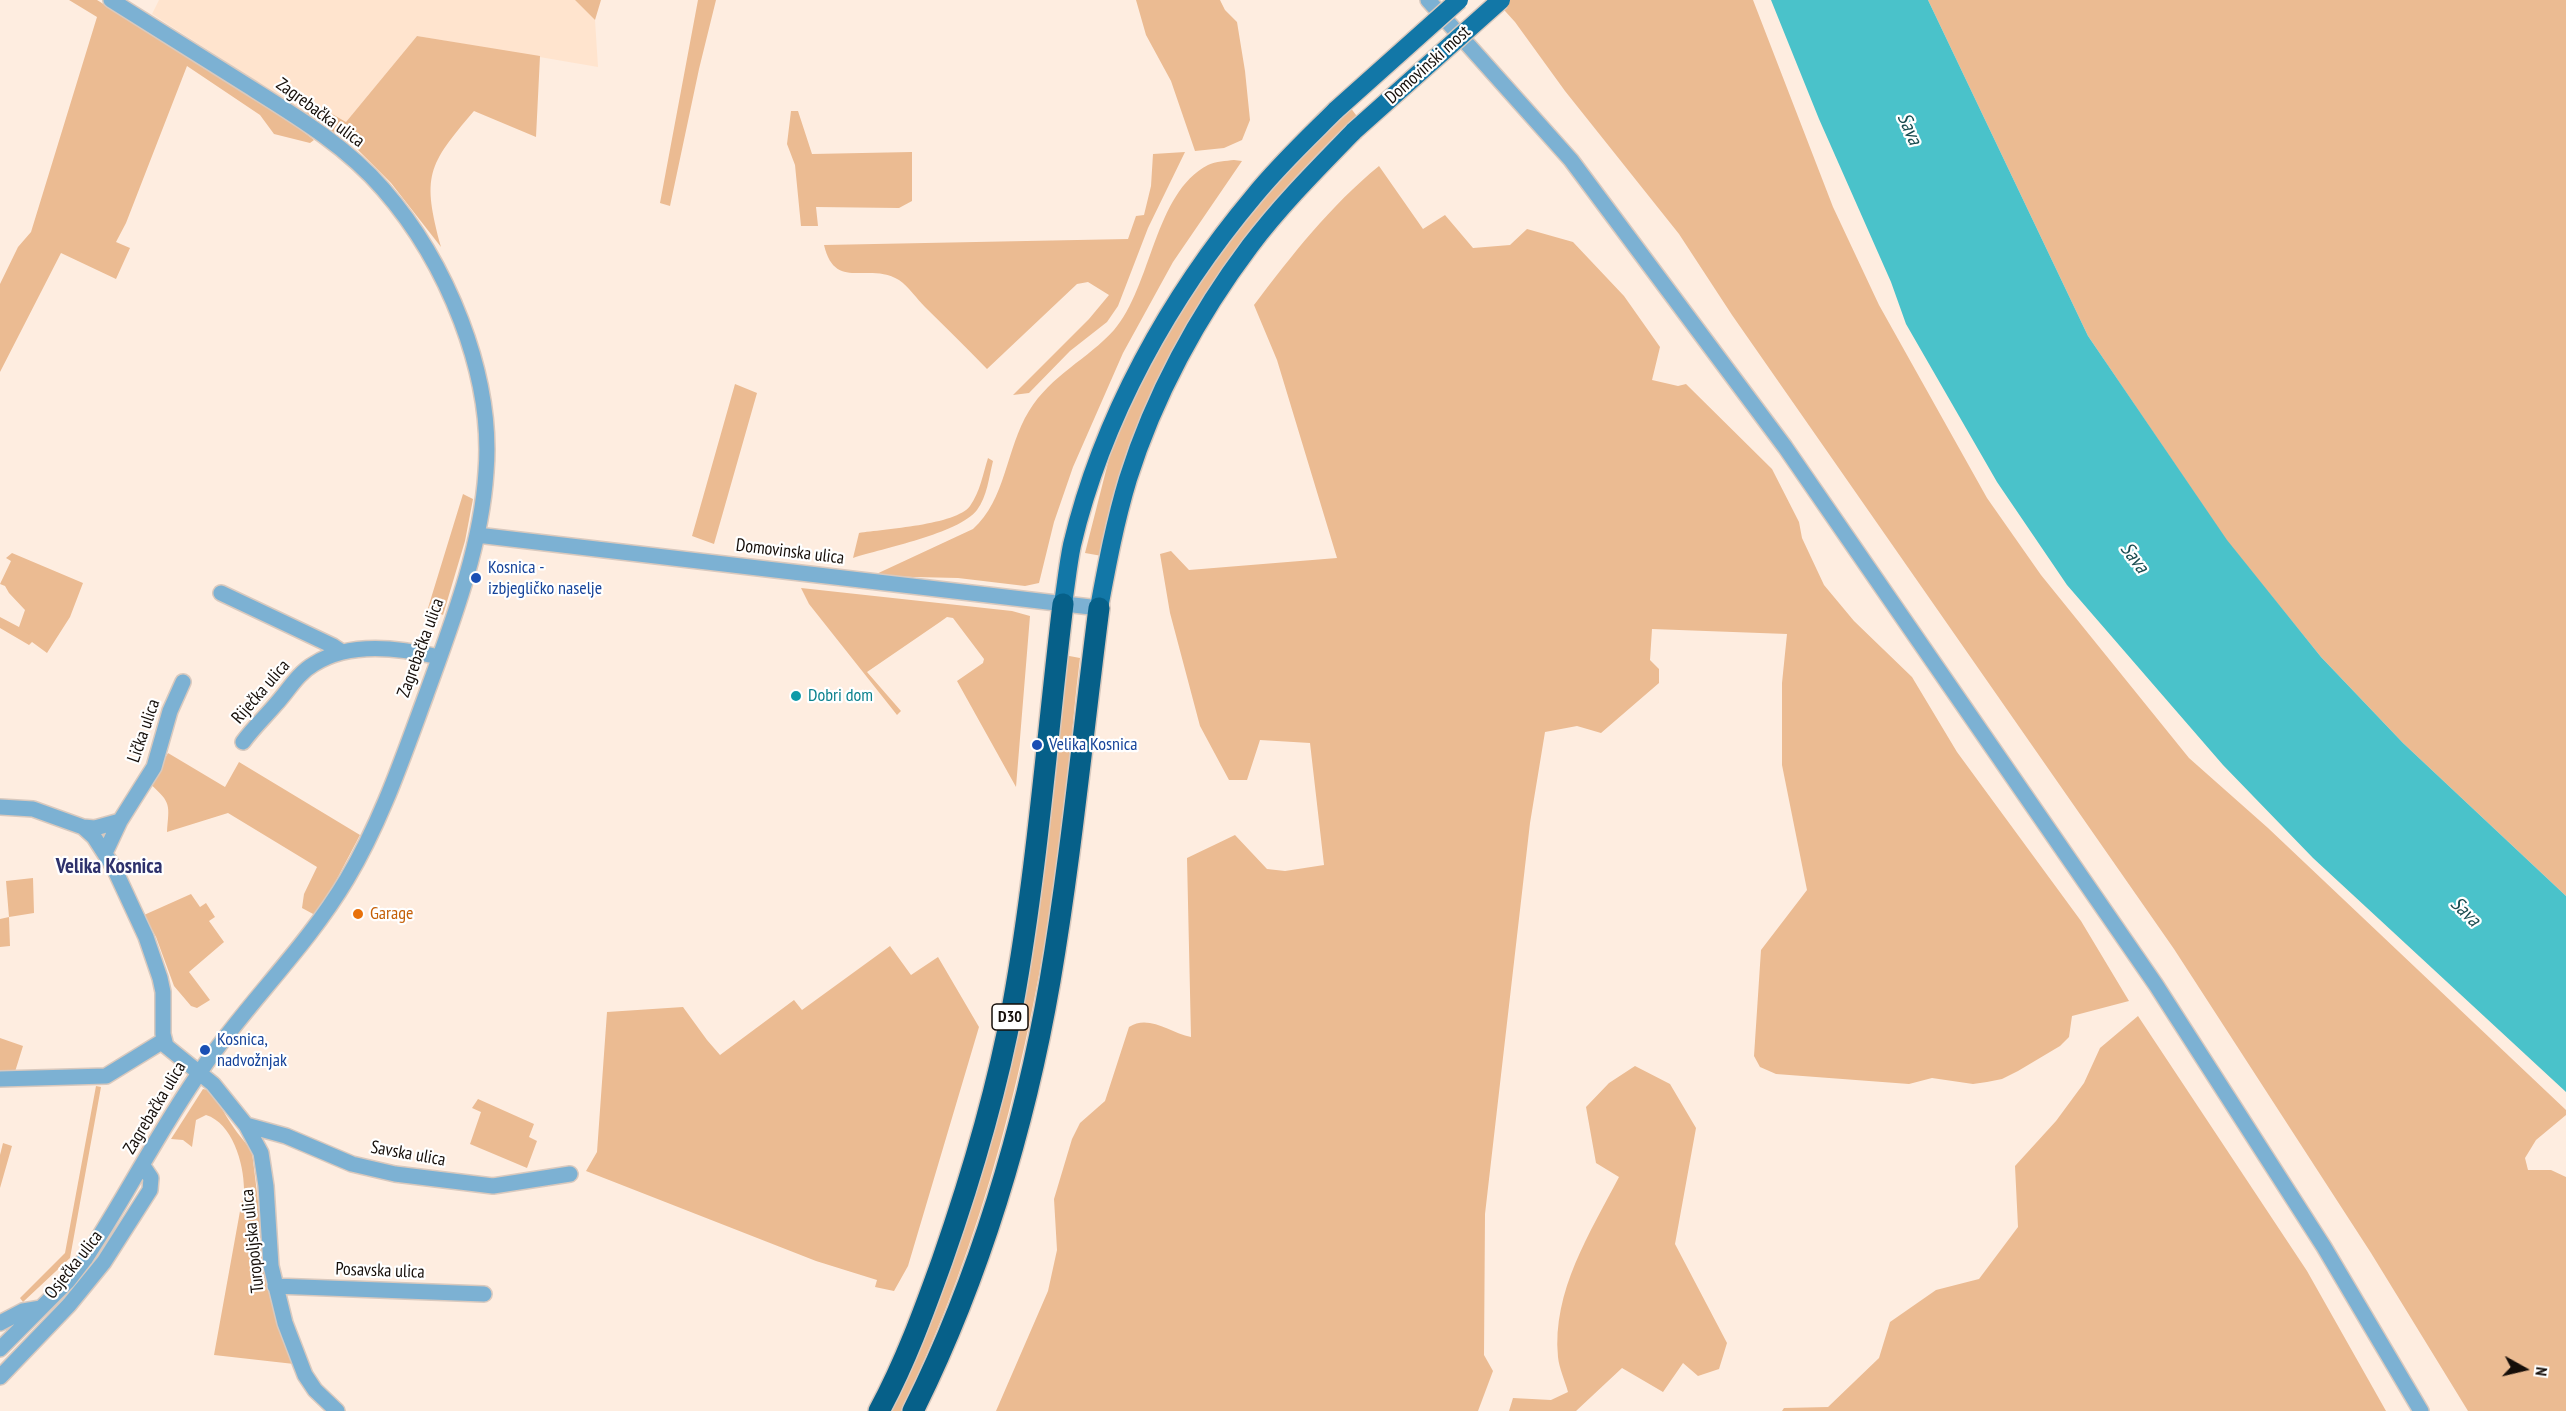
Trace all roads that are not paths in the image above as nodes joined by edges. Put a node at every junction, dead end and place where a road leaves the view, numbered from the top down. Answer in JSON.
{"nodes":[{"id":1,"x":111,"y":0,"type":"edge"},
{"id":2,"x":1428,"y":0,"type":"edge"},
{"id":3,"x":1459,"y":0,"type":"edge"},
{"id":4,"x":1501,"y":0,"type":"edge"},
{"id":5,"x":477,"y":535,"type":"junction"},
{"id":6,"x":221,"y":593,"type":"dead end"},
{"id":7,"x":1063,"y":604,"type":"junction"},
{"id":8,"x":1099,"y":608,"type":"junction"},
{"id":9,"x":342,"y":652,"type":"junction"},
{"id":10,"x":439,"y":657,"type":"junction"},
{"id":11,"x":183,"y":682,"type":"dead end"},
{"id":12,"x":243,"y":742,"type":"dead end"},
{"id":13,"x":0,"y":807,"type":"edge"},
{"id":14,"x":120,"y":821,"type":"junction"},
{"id":15,"x":82,"y":827,"type":"junction"},
{"id":16,"x":105,"y":853,"type":"junction"},
{"id":17,"x":164,"y":1041,"type":"junction"},
{"id":18,"x":200,"y":1071,"type":"junction"},
{"id":19,"x":0,"y":1079,"type":"edge"},
{"id":20,"x":246,"y":1125,"type":"junction"},
{"id":21,"x":143,"y":1166,"type":"junction"},
{"id":22,"x":570,"y":1174,"type":"dead end"},
{"id":23,"x":274,"y":1286,"type":"junction"},
{"id":24,"x":484,"y":1294,"type":"dead end"},
{"id":25,"x":41,"y":1308,"type":"junction"},
{"id":26,"x":0,"y":1323,"type":"edge"},
{"id":27,"x":0,"y":1349,"type":"edge"},
{"id":28,"x":0,"y":1377,"type":"edge"},
{"id":29,"x":337,"y":1411,"type":"edge"},
{"id":30,"x":879,"y":1411,"type":"edge"},
{"id":31,"x":913,"y":1411,"type":"edge"},
{"id":32,"x":2421,"y":1411,"type":"edge"}],
"edges":[{"from":1,"to":5,"type":"street","name":"Zagrebačka ulica"},
{"from":2,"to":32,"type":"street"},
{"from":3,"to":7,"type":"main road","name":"Domovinski most","bridge":true},
{"from":4,"to":8,"type":"main road","name":"Domovinski most","bridge":true},
{"from":5,"to":7,"type":"street","name":"Domovinska ulica"},
{"from":5,"to":10,"type":"street","name":"Zagrebačka ulica"},
{"from":6,"to":9,"type":"street"},
{"from":7,"to":8,"type":"street","name":"Domovinska ulica"},
{"from":7,"to":30,"type":"highway","number":"D30"},
{"from":8,"to":31,"type":"highway","number":"D30"},
{"from":9,"to":10,"type":"street","name":"Riječka ulica"},
{"from":9,"to":12,"type":"street","name":"Riječka ulica"},
{"from":10,"to":18,"type":"street","name":"Zagrebačka ulica"},
{"from":11,"to":14,"type":"street","name":"Lička ulica"},
{"from":13,"to":15,"type":"street"},
{"from":14,"to":15,"type":"street"},
{"from":14,"to":16,"type":"street","name":"Lička ulica"},
{"from":15,"to":16,"type":"street"},
{"from":16,"to":17,"type":"street"},
{"from":17,"to":18,"type":"street","name":"Turopoljska ulica"},
{"from":17,"to":19,"type":"street"},
{"from":18,"to":20,"type":"street","name":"Turopoljska ulica"},
{"from":18,"to":21,"type":"street","name":"Zagrebačka ulica"},
{"from":20,"to":22,"type":"street","name":"Savska ulica"},
{"from":20,"to":23,"type":"street","name":"Turopoljska ulica"},
{"from":21,"to":25,"type":"street","name":"Zagrebačka ulica"},
{"from":21,"to":28,"type":"street","name":"Osječka ulica"},
{"from":23,"to":24,"type":"street","name":"Posavska ulica"},
{"from":23,"to":29,"type":"street","name":"Turopoljska ulica"},
{"from":25,"to":26,"type":"street"},
{"from":25,"to":27,"type":"street","name":"Zagrebačka ulica"}]}
